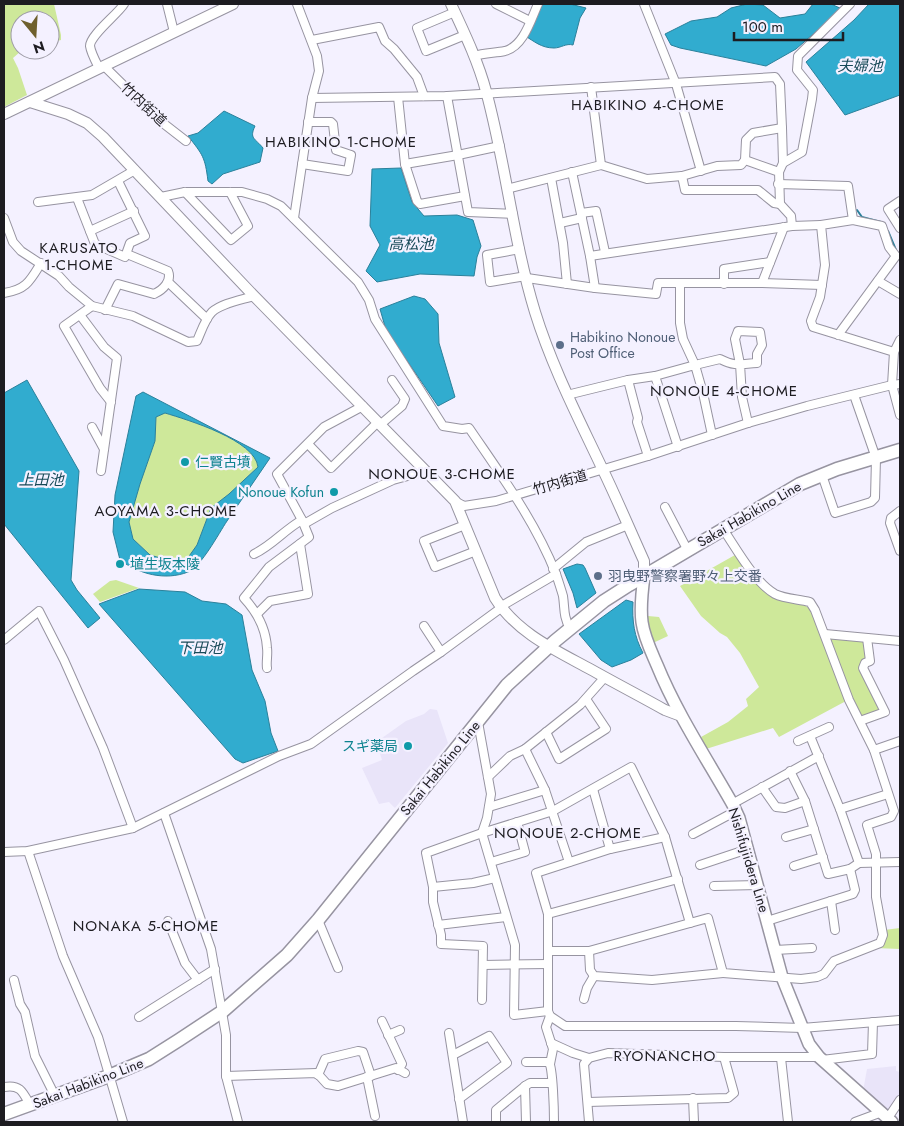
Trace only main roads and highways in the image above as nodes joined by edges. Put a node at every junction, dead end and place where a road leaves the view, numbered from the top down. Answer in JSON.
{"nodes":[{"id":1,"x":900,"y":450,"type":"edge"},
{"id":2,"x":644,"y":576,"type":"junction"},
{"id":3,"x":4,"y":1114,"type":"edge"},
{"id":4,"x":887,"y":1118,"type":"edge"}],
"edges":[{"from":1,"to":2,"type":"main road","name":"Sakai Habikino Line"},
{"from":2,"to":3,"type":"main road","name":"Sakai Habikino Line"},
{"from":2,"to":4,"type":"main road","name":"Nishifujiidera Line"}]}
